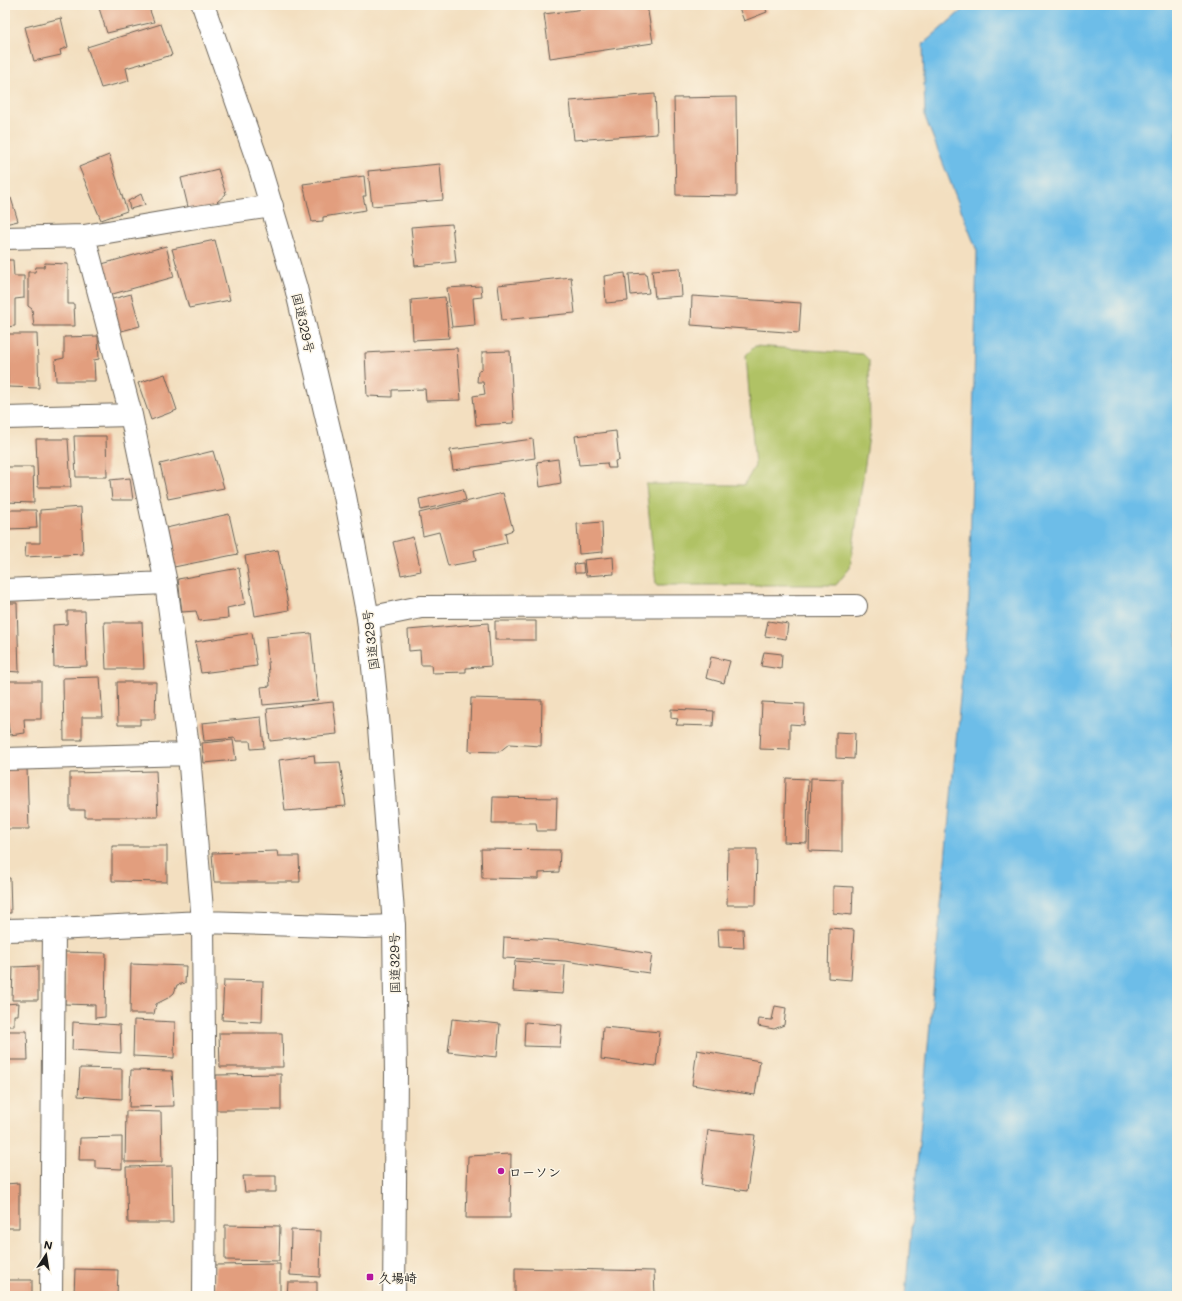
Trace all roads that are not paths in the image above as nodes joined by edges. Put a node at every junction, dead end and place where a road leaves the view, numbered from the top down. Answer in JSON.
{"nodes":[{"id":1,"x":203,"y":5,"type":"edge"},
{"id":2,"x":272,"y":206,"type":"junction"},
{"id":3,"x":84,"y":236,"type":"junction"},
{"id":4,"x":5,"y":238,"type":"edge"},
{"id":5,"x":130,"y":415,"type":"junction"},
{"id":6,"x":5,"y":418,"type":"edge"},
{"id":7,"x":166,"y":583,"type":"junction"},
{"id":8,"x":5,"y":590,"type":"edge"},
{"id":9,"x":856,"y":606,"type":"dead end"},
{"id":10,"x":368,"y":618,"type":"junction"},
{"id":11,"x":189,"y":754,"type":"junction"},
{"id":12,"x":5,"y":759,"type":"edge"},
{"id":13,"x":204,"y":922,"type":"junction"},
{"id":14,"x":394,"y":926,"type":"junction"},
{"id":15,"x":54,"y":929,"type":"junction"},
{"id":16,"x":5,"y":930,"type":"edge"},
{"id":17,"x":51,"y":1296,"type":"edge"},
{"id":18,"x":204,"y":1296,"type":"edge"},
{"id":19,"x":394,"y":1296,"type":"edge"}],
"edges":[{"from":1,"to":2,"type":"main road","name":"国道329号"},
{"from":2,"to":3,"type":"main road"},
{"from":2,"to":10,"type":"main road","name":"国道329号"},
{"from":3,"to":4,"type":"main road"},
{"from":3,"to":5,"type":"main road"},
{"from":5,"to":6,"type":"main road"},
{"from":5,"to":7,"type":"main road"},
{"from":7,"to":8,"type":"main road"},
{"from":7,"to":11,"type":"main road"},
{"from":9,"to":10,"type":"main road"},
{"from":10,"to":14,"type":"main road","name":"国道329号"},
{"from":11,"to":12,"type":"main road"},
{"from":11,"to":13,"type":"main road"},
{"from":13,"to":14,"type":"main road"},
{"from":13,"to":15,"type":"main road"},
{"from":13,"to":18,"type":"main road"},
{"from":14,"to":19,"type":"main road","name":"国道329号"},
{"from":15,"to":16,"type":"main road"},
{"from":15,"to":17,"type":"main road"}]}
